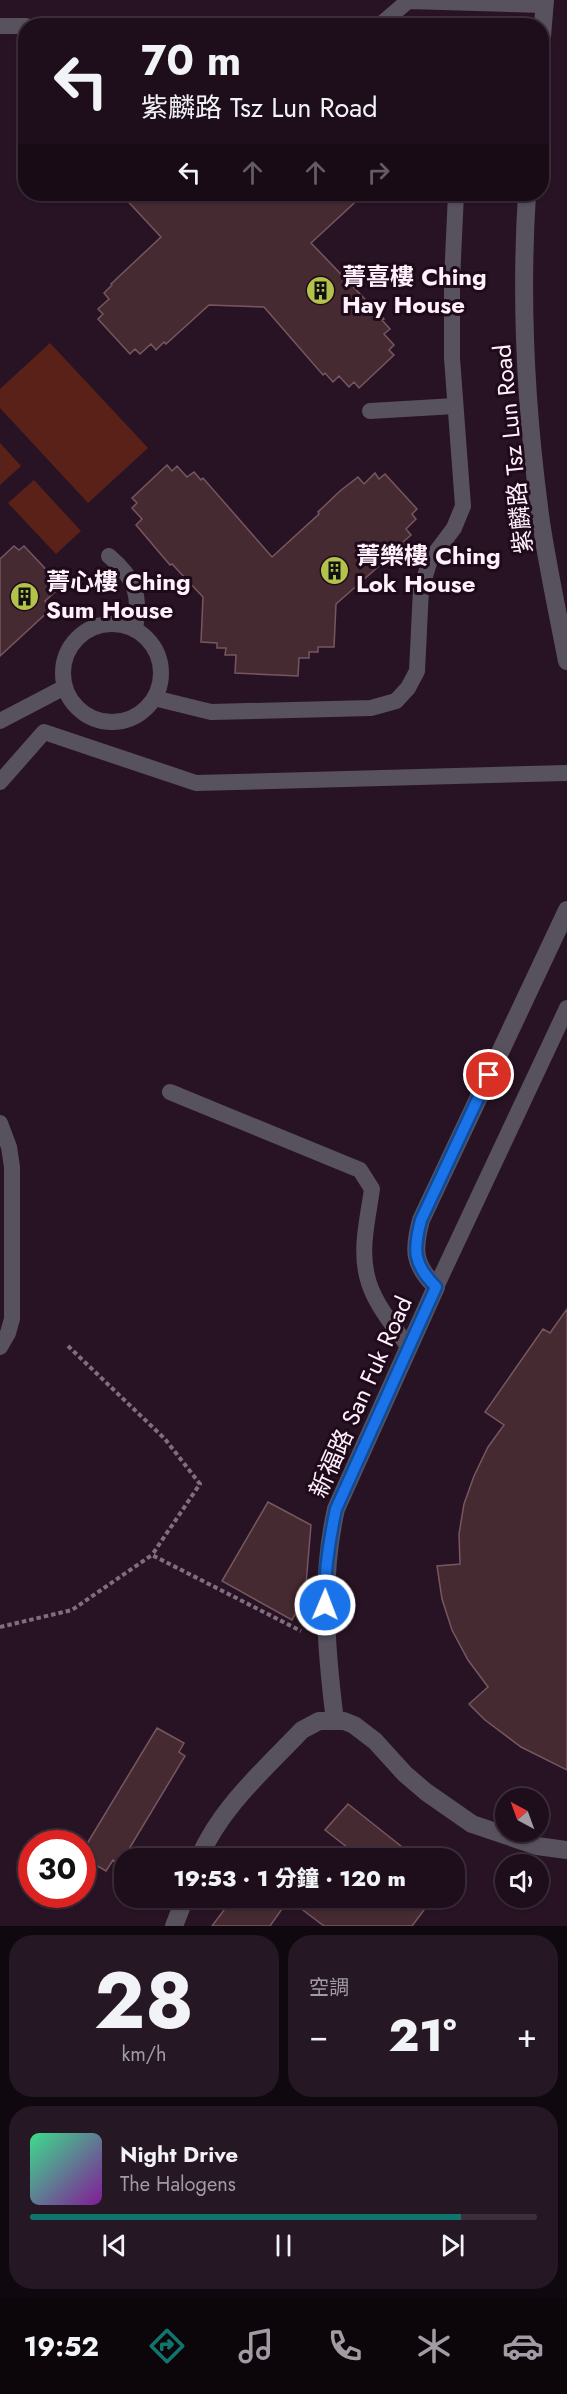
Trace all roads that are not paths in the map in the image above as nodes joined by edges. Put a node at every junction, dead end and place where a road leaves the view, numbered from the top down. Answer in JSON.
{"nodes":[{"id":1,"x":544,"y":2,"type":"edge"},
{"id":2,"x":388,"y":18,"type":"edge"},
{"id":3,"x":543,"y":18,"type":"edge"},
{"id":4,"x":0,"y":26,"type":"edge"},
{"id":5,"x":18,"y":26,"type":"edge"},
{"id":6,"x":456,"y":201,"type":"edge"},
{"id":7,"x":527,"y":201,"type":"edge"},
{"id":8,"x":455,"y":406,"type":"junction"},
{"id":9,"x":370,"y":411,"type":"dead end"},
{"id":10,"x":109,"y":556,"type":"dead end"},
{"id":11,"x":135,"y":629,"type":"junction"},
{"id":12,"x":567,"y":661,"type":"edge"},
{"id":13,"x":65,"y":687,"type":"junction"},
{"id":14,"x":154,"y":698,"type":"junction"},
{"id":15,"x":0,"y":721,"type":"edge"},
{"id":16,"x":567,"y":773,"type":"edge"},
{"id":17,"x":0,"y":782,"type":"edge"},
{"id":18,"x":567,"y":910,"type":"edge"},
{"id":19,"x":567,"y":1008,"type":"edge"},
{"id":20,"x":170,"y":1092,"type":"dead end"},
{"id":21,"x":0,"y":1123,"type":"edge"},
{"id":22,"x":436,"y":1287,"type":"junction"},
{"id":23,"x":0,"y":1347,"type":"edge"},
{"id":24,"x":409,"y":1348,"type":"junction"},
{"id":25,"x":335,"y":1721,"type":"junction"},
{"id":26,"x":203,"y":1848,"type":"edge"},
{"id":27,"x":567,"y":1850,"type":"edge"},
{"id":28,"x":180,"y":1908,"type":"edge"},
{"id":29,"x":174,"y":1926,"type":"edge"}],
"edges":[{"from":1,"to":2,"type":"lane"},
{"from":1,"to":3,"type":"street"},
{"from":4,"to":5,"type":"lane"},
{"from":6,"to":8,"type":"lane"},
{"from":7,"to":12,"type":"street","name":"紫麟路 Tsz Lun Road"},
{"from":8,"to":9,"type":"lane"},
{"from":8,"to":14,"type":"lane"},
{"from":10,"to":11,"type":"lane"},
{"from":11,"to":13,"type":"lane"},
{"from":11,"to":14,"type":"lane"},
{"from":13,"to":14,"type":"lane"},
{"from":13,"to":15,"type":"lane"},
{"from":16,"to":17,"type":"lane"},
{"from":18,"to":22,"type":"street"},
{"from":19,"to":22,"type":"lane"},
{"from":20,"to":24,"type":"lane"},
{"from":21,"to":23,"type":"lane"},
{"from":22,"to":24,"type":"street","name":"新福路 San Fuk Road"},
{"from":24,"to":25,"type":"street","name":"新福路 San Fuk Road"},
{"from":25,"to":26,"type":"street"},
{"from":25,"to":27,"type":"street"},
{"from":28,"to":29,"type":"street"}]}
